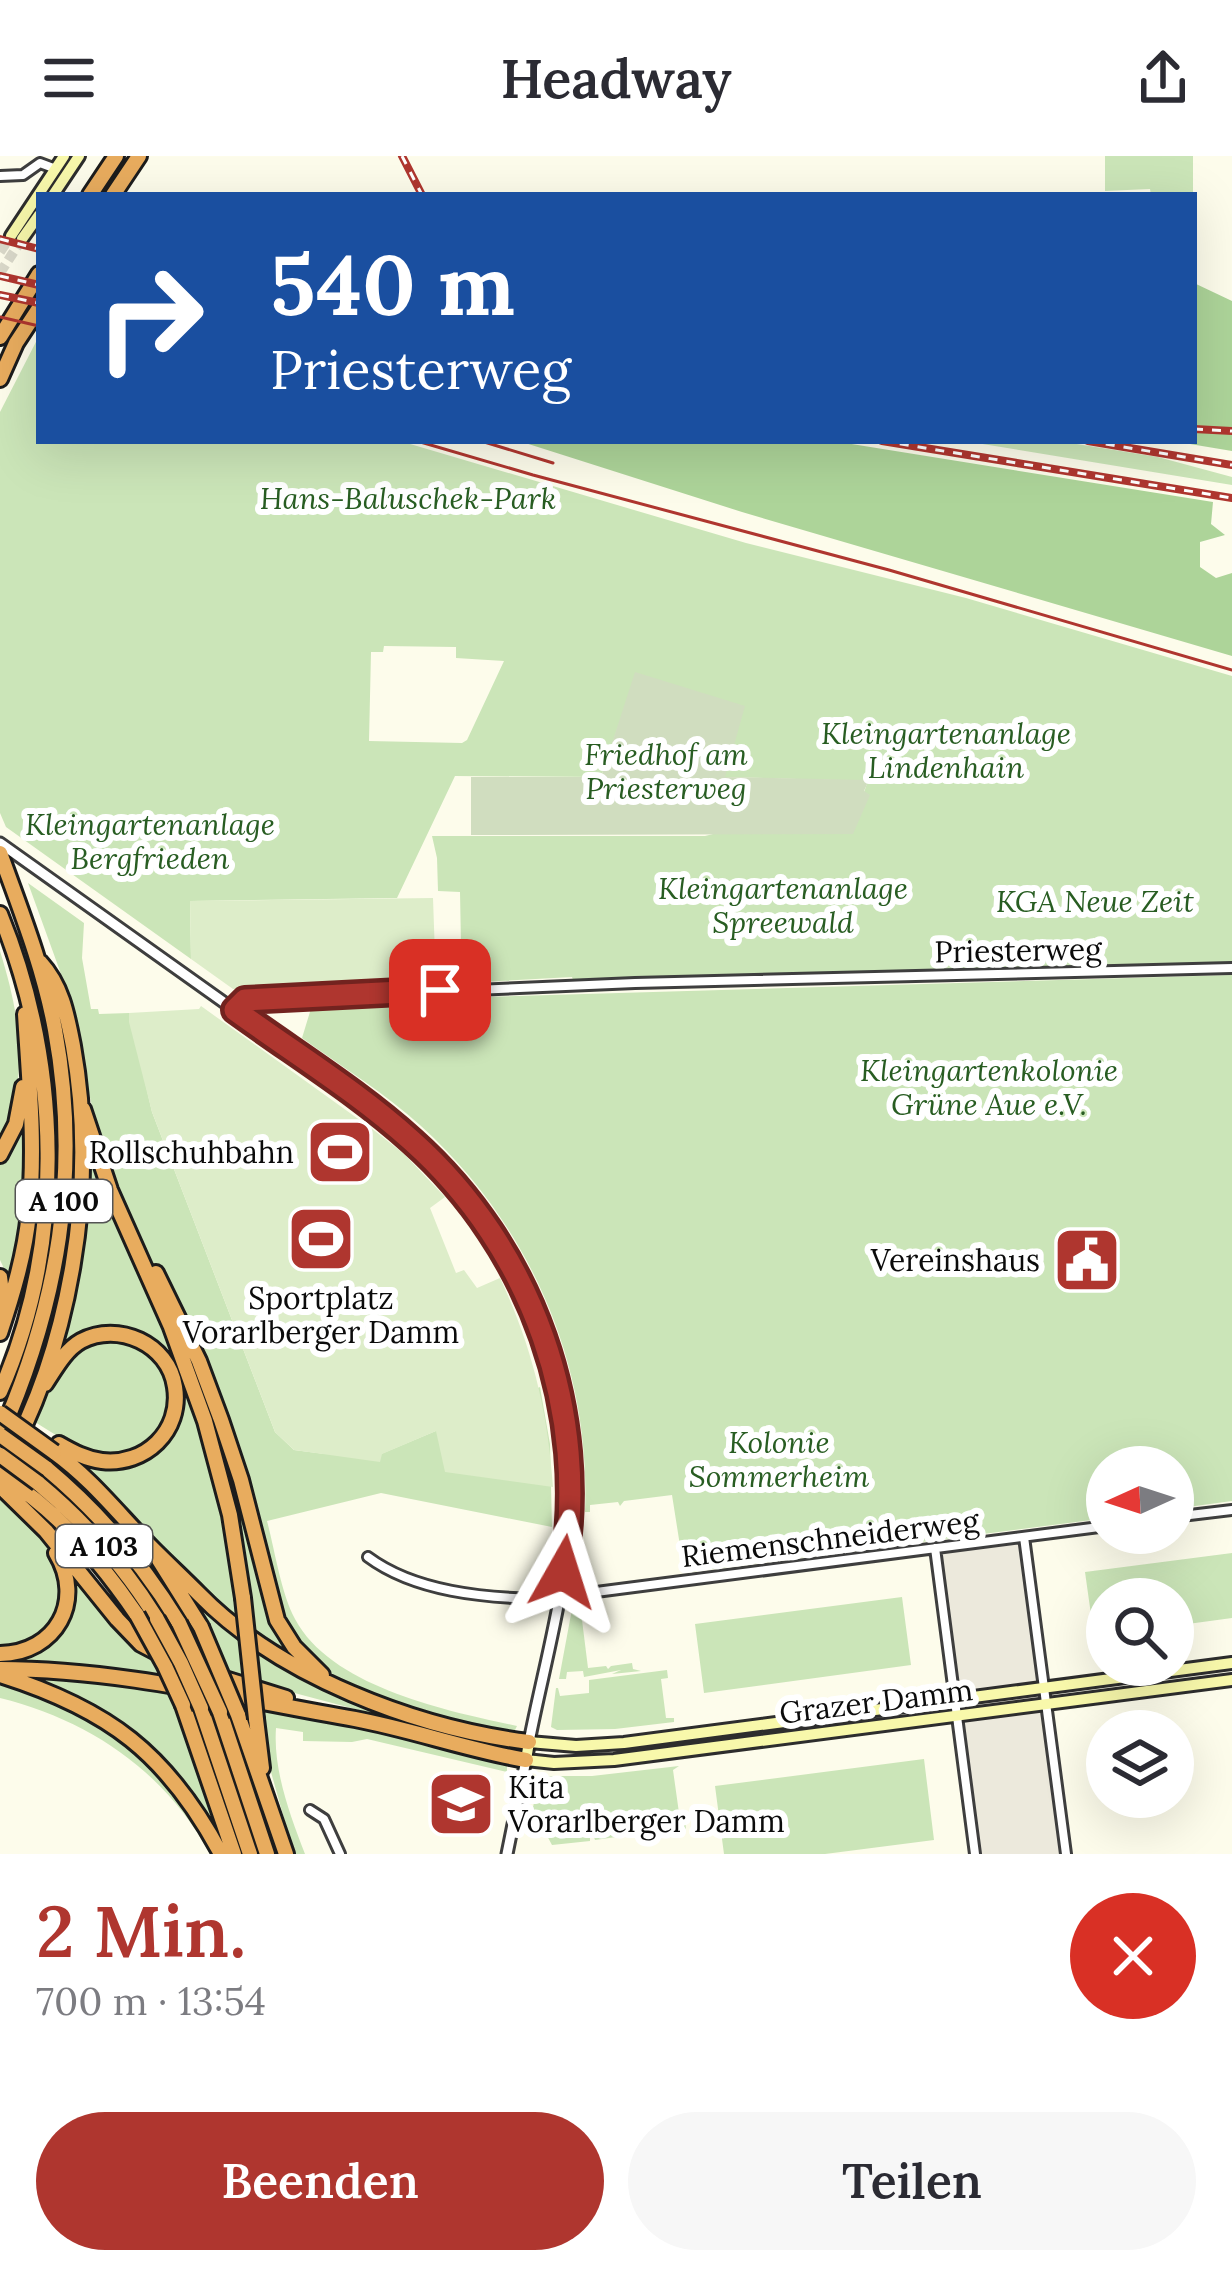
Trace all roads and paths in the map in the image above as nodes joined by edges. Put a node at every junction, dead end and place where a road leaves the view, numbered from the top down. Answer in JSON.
{"nodes":[{"id":1,"x":64,"y":156,"type":"edge"},
{"id":2,"x":79,"y":156,"type":"edge"},
{"id":3,"x":116,"y":156,"type":"edge"},
{"id":4,"x":139,"y":156,"type":"edge"},
{"id":5,"x":56,"y":169,"type":"junction"},
{"id":6,"x":0,"y":176,"type":"edge"},
{"id":7,"x":43,"y":192,"type":"edge"},
{"id":8,"x":55,"y":192,"type":"edge"},
{"id":9,"x":92,"y":192,"type":"edge"},
{"id":10,"x":115,"y":192,"type":"edge"},
{"id":11,"x":36,"y":204,"type":"edge"},
{"id":12,"x":36,"y":218,"type":"edge"},
{"id":13,"x":36,"y":279,"type":"edge"},
{"id":14,"x":36,"y":313,"type":"edge"},
{"id":15,"x":0,"y":337,"type":"edge"},
{"id":16,"x":0,"y":379,"type":"edge"},
{"id":17,"x":0,"y":843,"type":"edge"},
{"id":18,"x":0,"y":853,"type":"edge"},
{"id":19,"x":0,"y":914,"type":"edge"},
{"id":20,"x":37,"y":959,"type":"junction"},
{"id":21,"x":1232,"y":968,"type":"edge"},
{"id":22,"x":23,"y":979,"type":"junction"},
{"id":23,"x":235,"y":1010,"type":"junction"},
{"id":24,"x":28,"y":1065,"type":"junction"},
{"id":25,"x":80,"y":1101,"type":"junction"},
{"id":26,"x":0,"y":1155,"type":"edge"},
{"id":27,"x":127,"y":1224,"type":"junction"},
{"id":28,"x":0,"y":1277,"type":"edge"},
{"id":29,"x":1,"y":1330,"type":"edge"},
{"id":30,"x":0,"y":1392,"type":"edge"},
{"id":31,"x":35,"y":1398,"type":"junction"},
{"id":32,"x":0,"y":1413,"type":"edge"},
{"id":33,"x":0,"y":1436,"type":"edge"},
{"id":34,"x":57,"y":1448,"type":"junction"},
{"id":35,"x":0,"y":1455,"type":"edge"},
{"id":36,"x":0,"y":1474,"type":"edge"},
{"id":37,"x":0,"y":1486,"type":"edge"},
{"id":38,"x":35,"y":1495,"type":"junction"},
{"id":39,"x":1232,"y":1510,"type":"edge"},
{"id":40,"x":1194,"y":1515,"type":"edge"},
{"id":41,"x":1086,"y":1529,"type":"edge"},
{"id":42,"x":1024,"y":1537,"type":"junction"},
{"id":43,"x":934,"y":1549,"type":"junction"},
{"id":44,"x":154,"y":1550,"type":"junction"},
{"id":45,"x":368,"y":1556,"type":"dead end"},
{"id":46,"x":558,"y":1597,"type":"junction"},
{"id":47,"x":0,"y":1654,"type":"edge"},
{"id":48,"x":1232,"y":1664,"type":"edge"},
{"id":49,"x":0,"y":1672,"type":"edge"},
{"id":50,"x":1232,"y":1680,"type":"edge"},
{"id":51,"x":331,"y":1682,"type":"junction"},
{"id":52,"x":1045,"y":1688,"type":"junction"},
{"id":53,"x":955,"y":1700,"type":"junction"},
{"id":54,"x":1047,"y":1703,"type":"junction"},
{"id":55,"x":956,"y":1715,"type":"junction"},
{"id":56,"x":353,"y":1719,"type":"junction"},
{"id":57,"x":680,"y":1736,"type":"junction"},
{"id":58,"x":529,"y":1742,"type":"junction"},
{"id":59,"x":682,"y":1751,"type":"junction"},
{"id":60,"x":526,"y":1760,"type":"junction"},
{"id":61,"x":265,"y":1791,"type":"junction"},
{"id":62,"x":310,"y":1810,"type":"dead end"},
{"id":63,"x":221,"y":1854,"type":"edge"},
{"id":64,"x":234,"y":1854,"type":"edge"},
{"id":65,"x":250,"y":1854,"type":"edge"},
{"id":66,"x":267,"y":1854,"type":"edge"},
{"id":67,"x":286,"y":1854,"type":"edge"},
{"id":68,"x":340,"y":1854,"type":"edge"},
{"id":69,"x":507,"y":1854,"type":"edge"},
{"id":70,"x":974,"y":1854,"type":"edge"},
{"id":71,"x":1066,"y":1854,"type":"edge"}],
"edges":[{"from":1,"to":5,"type":"main road"},
{"from":2,"to":8,"type":"main road"},
{"from":3,"to":9,"type":"highway"},
{"from":4,"to":10,"type":"highway"},
{"from":5,"to":6,"type":"street"},
{"from":5,"to":7,"type":"main road"},
{"from":11,"to":12,"type":"main road"},
{"from":13,"to":15,"type":"highway"},
{"from":14,"to":16,"type":"highway"},
{"from":17,"to":23,"type":"street"},
{"from":18,"to":20,"type":"highway","number":"A 100"},
{"from":19,"to":22,"type":"highway","number":"A 100"},
{"from":20,"to":25,"type":"highway"},
{"from":20,"to":33,"type":"highway","number":"A 100"},
{"from":21,"to":23,"type":"street","name":"Priesterweg"},
{"from":22,"to":24,"type":"highway"},
{"from":22,"to":30,"type":"highway","number":"A 100"},
{"from":23,"to":46,"type":"street"},
{"from":24,"to":26,"type":"highway"},
{"from":24,"to":29,"type":"highway"},
{"from":25,"to":27,"type":"highway"},
{"from":25,"to":31,"type":"highway"},
{"from":27,"to":51,"type":"highway"},
{"from":27,"to":61,"type":"highway","bridge":true},
{"from":28,"to":29,"type":"highway"},
{"from":31,"to":34,"type":"highway"},
{"from":31,"to":36,"type":"highway"},
{"from":32,"to":34,"type":"highway","bridge":true},
{"from":33,"to":38,"type":"highway","number":"A 103","bridge":true},
{"from":34,"to":44,"type":"highway"},
{"from":35,"to":38,"type":"highway","number":"A 103","bridge":true},
{"from":36,"to":38,"type":"highway"},
{"from":37,"to":38,"type":"highway"},
{"from":38,"to":47,"type":"highway"},
{"from":38,"to":56,"type":"highway"},
{"from":38,"to":64,"type":"highway","bridge":true},
{"from":38,"to":65,"type":"highway","number":"A 103","bridge":true},
{"from":38,"to":66,"type":"highway","number":"A 103","bridge":true},
{"from":39,"to":40,"type":"street"},
{"from":41,"to":42,"type":"street","name":"Riemenschneiderweg"},
{"from":42,"to":43,"type":"street","name":"Riemenschneiderweg"},
{"from":42,"to":52,"type":"street"},
{"from":43,"to":46,"type":"street","name":"Riemenschneiderweg"},
{"from":43,"to":53,"type":"street"},
{"from":44,"to":51,"type":"highway"},
{"from":44,"to":61,"type":"highway","bridge":true},
{"from":45,"to":46,"type":"street","name":"Riemenschneiderweg"},
{"from":46,"to":58,"type":"street"},
{"from":48,"to":52,"type":"main road","name":"Grazer Damm"},
{"from":49,"to":56,"type":"highway"},
{"from":49,"to":63,"type":"highway"},
{"from":50,"to":54,"type":"main road","name":"Grazer Damm"},
{"from":51,"to":58,"type":"highway"},
{"from":52,"to":53,"type":"main road","name":"Grazer Damm"},
{"from":52,"to":54,"type":"street"},
{"from":53,"to":55,"type":"street"},
{"from":53,"to":57,"type":"main road","name":"Grazer Damm"},
{"from":54,"to":55,"type":"main road","name":"Grazer Damm"},
{"from":54,"to":71,"type":"street"},
{"from":55,"to":59,"type":"main road","name":"Grazer Damm"},
{"from":55,"to":70,"type":"street"},
{"from":56,"to":60,"type":"highway"},
{"from":57,"to":58,"type":"main road","name":"Grazer Damm"},
{"from":57,"to":59,"type":"main road"},
{"from":58,"to":60,"type":"main road"},
{"from":59,"to":60,"type":"main road","name":"Grazer Damm"},
{"from":60,"to":69,"type":"street"},
{"from":61,"to":67,"type":"highway"},
{"from":62,"to":68,"type":"street"}]}
